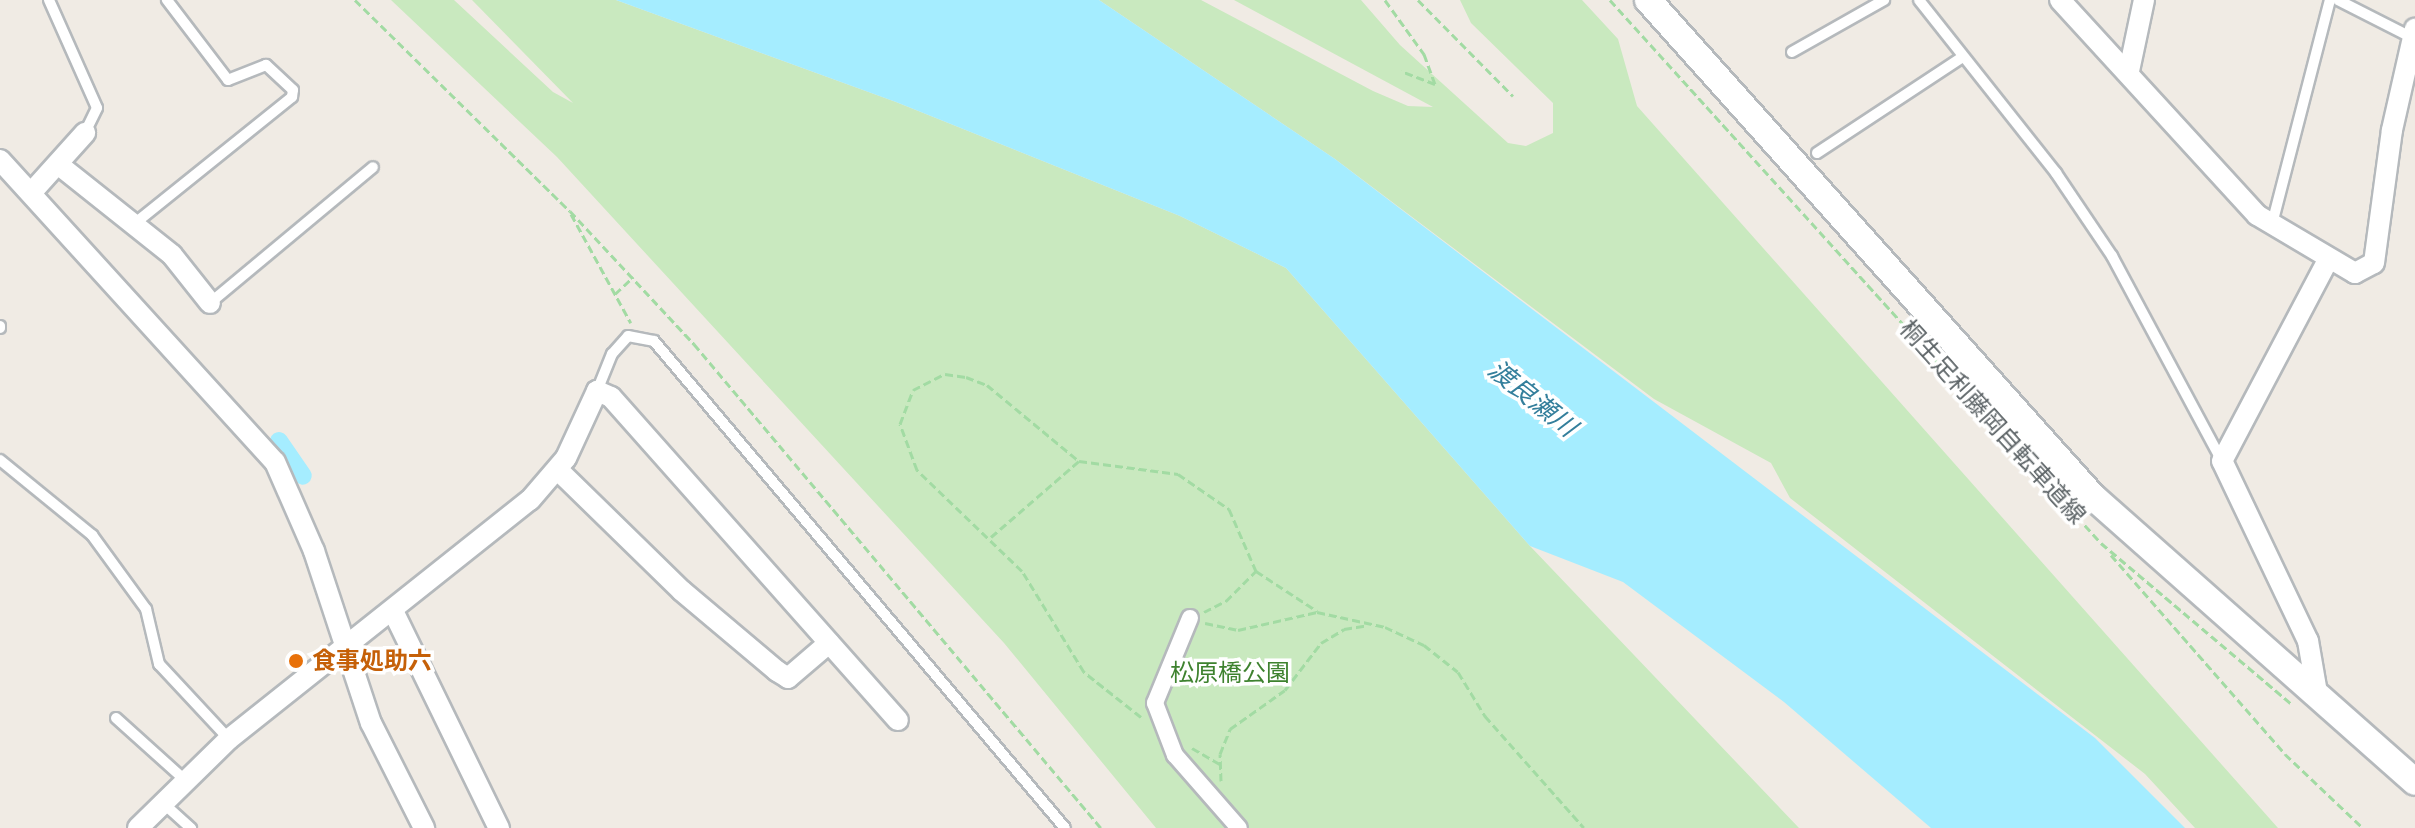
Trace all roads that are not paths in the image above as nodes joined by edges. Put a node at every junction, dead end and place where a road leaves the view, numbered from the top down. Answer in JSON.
{"nodes":[{"id":1,"x":49,"y":0,"type":"edge"},
{"id":2,"x":167,"y":0,"type":"edge"},
{"id":3,"x":1648,"y":0,"type":"edge"},
{"id":4,"x":1884,"y":0,"type":"edge"},
{"id":5,"x":1919,"y":0,"type":"edge"},
{"id":6,"x":2060,"y":0,"type":"edge"},
{"id":7,"x":2144,"y":0,"type":"edge"},
{"id":8,"x":2330,"y":0,"type":"edge"},
{"id":9,"x":2338,"y":0,"type":"edge"},
{"id":10,"x":2415,"y":35,"type":"edge"},
{"id":11,"x":1792,"y":52,"type":"dead end"},
{"id":12,"x":1961,"y":58,"type":"junction"},
{"id":13,"x":2129,"y":71,"type":"junction"},
{"id":14,"x":85,"y":133,"type":"joint"},
{"id":15,"x":1817,"y":153,"type":"dead end"},
{"id":16,"x":0,"y":160,"type":"edge"},
{"id":17,"x":59,"y":165,"type":"junction"},
{"id":18,"x":373,"y":167,"type":"dead end"},
{"id":19,"x":31,"y":193,"type":"junction"},
{"id":20,"x":134,"y":224,"type":"junction"},
{"id":21,"x":2272,"y":226,"type":"junction"},
{"id":22,"x":2328,"y":260,"type":"junction"},
{"id":23,"x":210,"y":303,"type":"joint"},
{"id":24,"x":597,"y":391,"type":"junction"},
{"id":25,"x":0,"y":460,"type":"edge"},
{"id":26,"x":2222,"y":461,"type":"junction"},
{"id":27,"x":558,"y":470,"type":"junction"},
{"id":28,"x":393,"y":611,"type":"junction"},
{"id":29,"x":1190,"y":618,"type":"road end"},
{"id":30,"x":829,"y":643,"type":"junction"},
{"id":31,"x":345,"y":647,"type":"junction"},
{"id":32,"x":2306,"y":699,"type":"junction"},
{"id":33,"x":116,"y":718,"type":"dead end"},
{"id":34,"x":898,"y":720,"type":"dead end"},
{"id":35,"x":229,"y":739,"type":"junction"},
{"id":36,"x":186,"y":781,"type":"junction"},
{"id":37,"x":2415,"y":782,"type":"edge"},
{"id":38,"x":163,"y":803,"type":"junction"},
{"id":39,"x":495,"y":827,"type":"edge"},
{"id":40,"x":138,"y":828,"type":"edge"},
{"id":41,"x":191,"y":828,"type":"edge"},
{"id":42,"x":424,"y":828,"type":"edge"},
{"id":43,"x":1065,"y":828,"type":"edge"},
{"id":44,"x":1239,"y":828,"type":"edge"}],
"edges":[{"from":1,"to":14,"type":"lane"},
{"from":2,"to":20,"type":"lane"},
{"from":3,"to":32,"type":"street"},
{"from":4,"to":11,"type":"lane"},
{"from":5,"to":12,"type":"lane"},
{"from":6,"to":13,"type":"street"},
{"from":7,"to":13,"type":"street"},
{"from":8,"to":21,"type":"lane"},
{"from":9,"to":10,"type":"lane"},
{"from":10,"to":22,"type":"street"},
{"from":12,"to":15,"type":"lane"},
{"from":12,"to":26,"type":"lane"},
{"from":13,"to":21,"type":"street"},
{"from":14,"to":17,"type":"street"},
{"from":16,"to":19,"type":"street"},
{"from":17,"to":19,"type":"street"},
{"from":17,"to":20,"type":"street"},
{"from":18,"to":23,"type":"lane"},
{"from":19,"to":31,"type":"street"},
{"from":20,"to":23,"type":"street"},
{"from":21,"to":22,"type":"street"},
{"from":22,"to":26,"type":"street"},
{"from":24,"to":27,"type":"street"},
{"from":24,"to":30,"type":"street"},
{"from":24,"to":43,"type":"lane"},
{"from":25,"to":35,"type":"lane"},
{"from":26,"to":32,"type":"street"},
{"from":27,"to":28,"type":"street"},
{"from":27,"to":30,"type":"street"},
{"from":28,"to":31,"type":"street"},
{"from":28,"to":39,"type":"street"},
{"from":29,"to":44,"type":"street"},
{"from":30,"to":34,"type":"street"},
{"from":31,"to":35,"type":"street"},
{"from":31,"to":42,"type":"street"},
{"from":32,"to":37,"type":"street"},
{"from":33,"to":36,"type":"lane"},
{"from":35,"to":36,"type":"street"},
{"from":36,"to":38,"type":"street"},
{"from":38,"to":40,"type":"street"},
{"from":38,"to":41,"type":"lane"}]}
